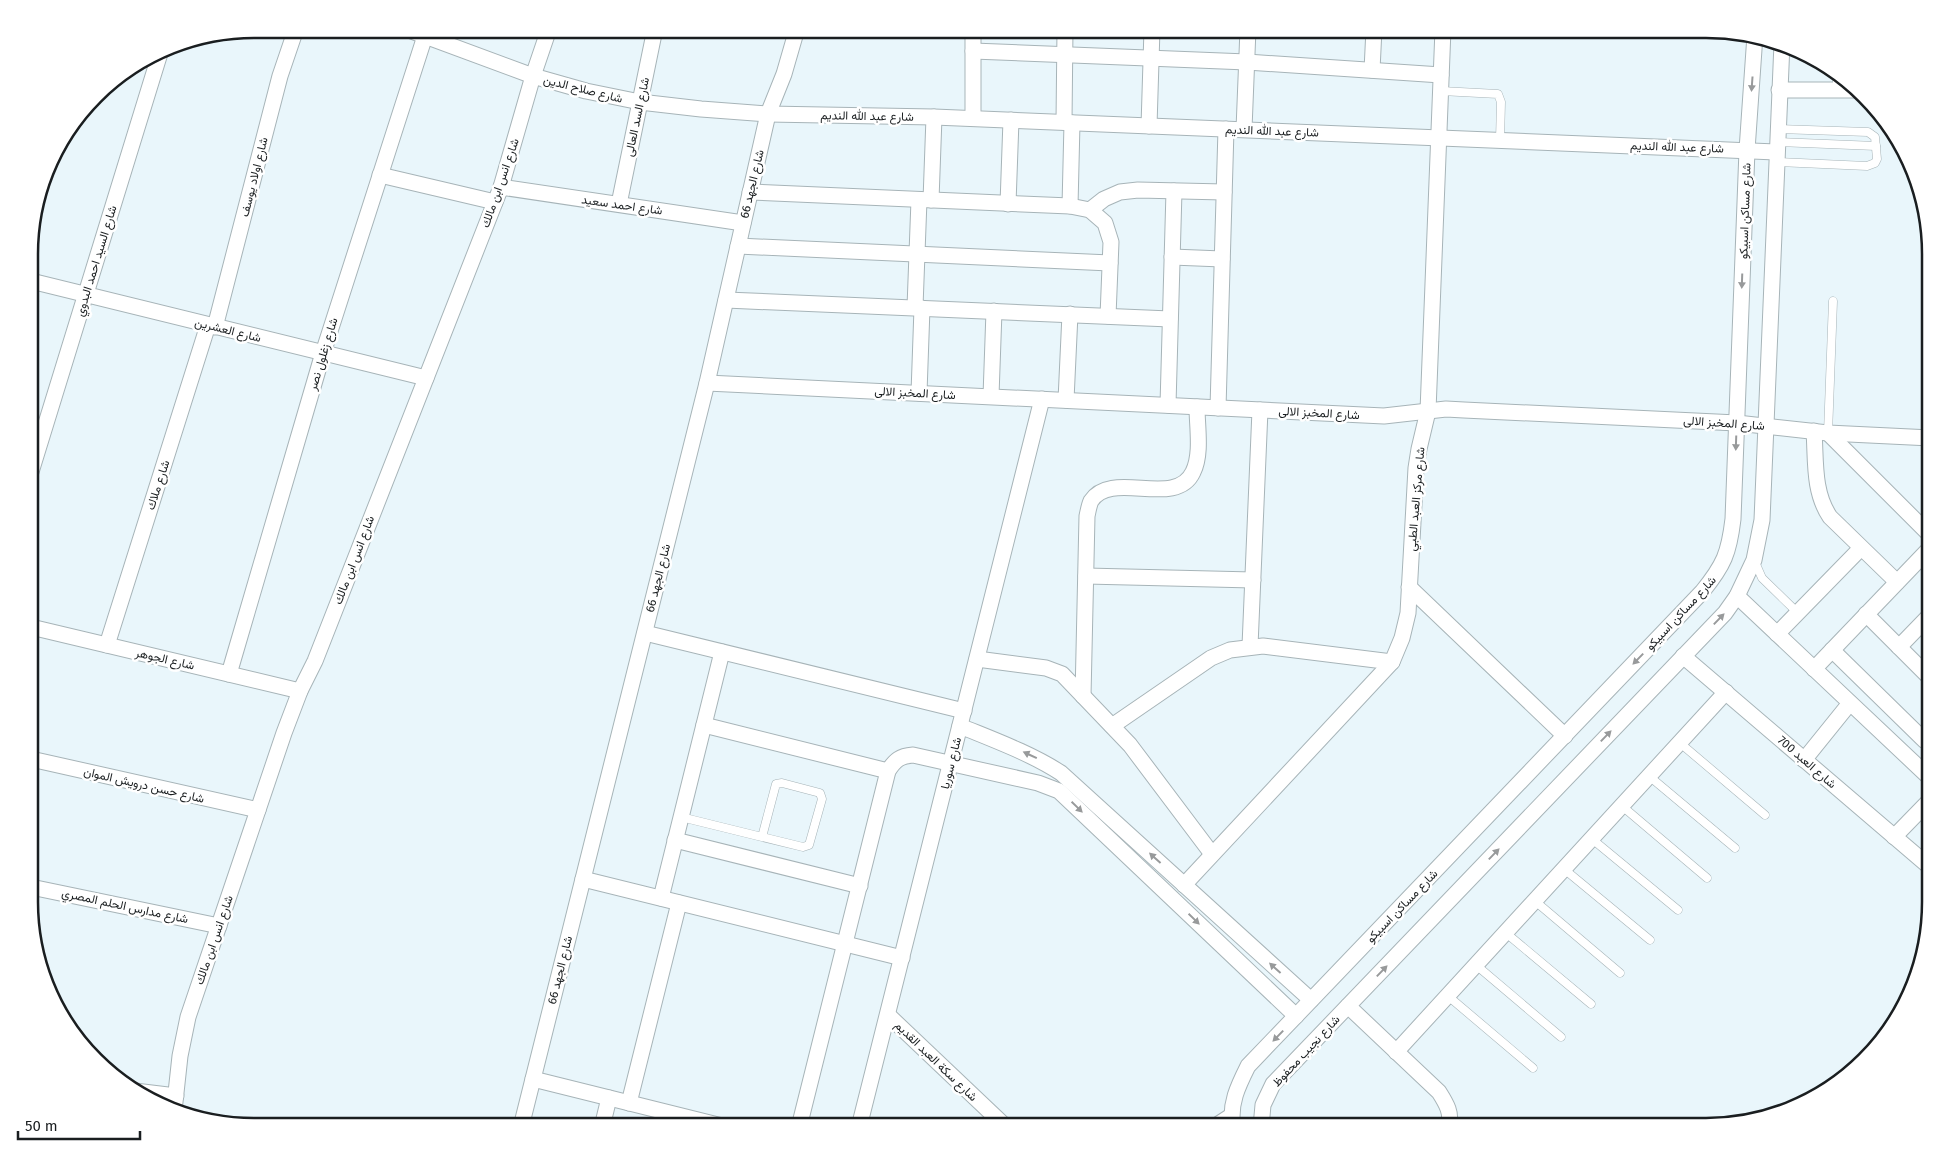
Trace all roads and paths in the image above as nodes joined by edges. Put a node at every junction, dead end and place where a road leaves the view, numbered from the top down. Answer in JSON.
{"nodes":[{"id":1,"x":293,"y":38,"type":"edge"},
{"id":2,"x":424,"y":38,"type":"edge"},
{"id":3,"x":430,"y":38,"type":"edge"},
{"id":4,"x":546,"y":38,"type":"edge"},
{"id":5,"x":653,"y":38,"type":"edge"},
{"id":6,"x":794,"y":38,"type":"edge"},
{"id":7,"x":973,"y":38,"type":"edge"},
{"id":8,"x":1065,"y":38,"type":"edge"},
{"id":9,"x":1152,"y":38,"type":"edge"},
{"id":10,"x":1248,"y":38,"type":"edge"},
{"id":11,"x":1374,"y":38,"type":"edge"},
{"id":12,"x":1443,"y":38,"type":"edge"},
{"id":13,"x":1754,"y":43,"type":"edge"},
{"id":14,"x":973,"y":51,"type":"junction"},
{"id":15,"x":1782,"y":51,"type":"edge"},
{"id":16,"x":1065,"y":54,"type":"junction"},
{"id":17,"x":1151,"y":58,"type":"junction"},
{"id":18,"x":158,"y":60,"type":"edge"},
{"id":19,"x":1247,"y":62,"type":"junction"},
{"id":20,"x":1372,"y":70,"type":"junction"},
{"id":21,"x":1441,"y":75,"type":"junction"},
{"id":22,"x":533,"y":76,"type":"junction"},
{"id":23,"x":1837,"y":82,"type":"edge"},
{"id":24,"x":1779,"y":90,"type":"junction"},
{"id":25,"x":1837,"y":90,"type":"junction"},
{"id":26,"x":1848,"y":90,"type":"edge"},
{"id":27,"x":1441,"y":91,"type":"junction"},
{"id":28,"x":640,"y":102,"type":"junction"},
{"id":29,"x":768,"y":114,"type":"junction"},
{"id":30,"x":934,"y":117,"type":"junction"},
{"id":31,"x":973,"y":118,"type":"junction"},
{"id":32,"x":1011,"y":120,"type":"junction"},
{"id":33,"x":1068,"y":122,"type":"junction"},
{"id":34,"x":1149,"y":126,"type":"junction"},
{"id":35,"x":1226,"y":129,"type":"junction"},
{"id":36,"x":1244,"y":129,"type":"junction"},
{"id":37,"x":1439,"y":138,"type":"junction"},
{"id":38,"x":1500,"y":140,"type":"junction"},
{"id":39,"x":1777,"y":146,"type":"junction"},
{"id":40,"x":1876,"y":146,"type":"junction"},
{"id":41,"x":1747,"y":150,"type":"junction"},
{"id":42,"x":380,"y":175,"type":"junction"},
{"id":43,"x":501,"y":187,"type":"junction"},
{"id":44,"x":1174,"y":191,"type":"junction"},
{"id":45,"x":750,"y":192,"type":"junction"},
{"id":46,"x":1224,"y":192,"type":"junction"},
{"id":47,"x":925,"y":200,"type":"junction"},
{"id":48,"x":495,"y":202,"type":"junction"},
{"id":49,"x":619,"y":204,"type":"junction"},
{"id":50,"x":1008,"y":204,"type":"junction"},
{"id":51,"x":1070,"y":206,"type":"junction"},
{"id":52,"x":1090,"y":210,"type":"junction"},
{"id":53,"x":743,"y":222,"type":"junction"},
{"id":54,"x":738,"y":246,"type":"junction"},
{"id":55,"x":917,"y":254,"type":"junction"},
{"id":56,"x":1172,"y":257,"type":"junction"},
{"id":57,"x":1222,"y":259,"type":"junction"},
{"id":58,"x":1110,"y":263,"type":"junction"},
{"id":59,"x":38,"y":283,"type":"edge"},
{"id":60,"x":86,"y":294,"type":"junction"},
{"id":61,"x":726,"y":300,"type":"junction"},
{"id":62,"x":1833,"y":301,"type":"dead end"},
{"id":63,"x":918,"y":308,"type":"junction"},
{"id":64,"x":994,"y":311,"type":"junction"},
{"id":65,"x":1070,"y":314,"type":"junction"},
{"id":66,"x":1108,"y":316,"type":"junction"},
{"id":67,"x":1170,"y":319,"type":"junction"},
{"id":68,"x":212,"y":326,"type":"junction"},
{"id":69,"x":323,"y":353,"type":"junction"},
{"id":70,"x":426,"y":378,"type":"junction"},
{"id":71,"x":708,"y":383,"type":"junction"},
{"id":72,"x":919,"y":393,"type":"junction"},
{"id":73,"x":991,"y":396,"type":"junction"},
{"id":74,"x":1042,"y":399,"type":"junction"},
{"id":75,"x":1066,"y":400,"type":"junction"},
{"id":76,"x":1168,"y":405,"type":"junction"},
{"id":77,"x":1197,"y":407,"type":"junction"},
{"id":78,"x":1218,"y":408,"type":"junction"},
{"id":79,"x":1260,"y":410,"type":"junction"},
{"id":80,"x":1428,"y":411,"type":"junction"},
{"id":81,"x":1737,"y":423,"type":"junction"},
{"id":82,"x":1766,"y":426,"type":"junction"},
{"id":83,"x":1821,"y":432,"type":"junction"},
{"id":84,"x":1922,"y":438,"type":"edge"},
{"id":85,"x":38,"y":449,"type":"edge"},
{"id":86,"x":1922,"y":527,"type":"edge"},
{"id":87,"x":1861,"y":548,"type":"junction"},
{"id":88,"x":1922,"y":556,"type":"edge"},
{"id":89,"x":1754,"y":560,"type":"junction"},
{"id":90,"x":1086,"y":576,"type":"junction"},
{"id":91,"x":1253,"y":580,"type":"junction"},
{"id":92,"x":1897,"y":582,"type":"junction"},
{"id":93,"x":1409,"y":587,"type":"junction"},
{"id":94,"x":1737,"y":596,"type":"junction"},
{"id":95,"x":1798,"y":613,"type":"junction"},
{"id":96,"x":1866,"y":614,"type":"junction"},
{"id":97,"x":1922,"y":623,"type":"edge"},
{"id":98,"x":38,"y":629,"type":"edge"},
{"id":99,"x":645,"y":633,"type":"junction"},
{"id":100,"x":1777,"y":634,"type":"junction"},
{"id":101,"x":107,"y":645,"type":"junction"},
{"id":102,"x":1250,"y":646,"type":"junction"},
{"id":103,"x":1899,"y":647,"type":"junction"},
{"id":104,"x":1832,"y":650,"type":"junction"},
{"id":105,"x":722,"y":652,"type":"junction"},
{"id":106,"x":1684,"y":656,"type":"junction"},
{"id":107,"x":977,"y":659,"type":"junction"},
{"id":108,"x":1392,"y":662,"type":"junction"},
{"id":109,"x":1814,"y":669,"type":"junction"},
{"id":110,"x":1922,"y":669,"type":"edge"},
{"id":111,"x":229,"y":674,"type":"junction"},
{"id":112,"x":300,"y":691,"type":"junction"},
{"id":113,"x":1726,"y":692,"type":"junction"},
{"id":114,"x":1083,"y":696,"type":"junction"},
{"id":115,"x":1850,"y":703,"type":"junction"},
{"id":116,"x":964,"y":711,"type":"junction"},
{"id":117,"x":704,"y":725,"type":"junction"},
{"id":118,"x":960,"y":726,"type":"junction"},
{"id":119,"x":1112,"y":726,"type":"junction"},
{"id":120,"x":1922,"y":732,"type":"edge"},
{"id":121,"x":1565,"y":736,"type":"junction"},
{"id":122,"x":1680,"y":743,"type":"junction"},
{"id":123,"x":1922,"y":744,"type":"edge"},
{"id":124,"x":1908,"y":758,"type":"junction"},
{"id":125,"x":1804,"y":760,"type":"junction"},
{"id":126,"x":38,"y":761,"type":"edge"},
{"id":127,"x":950,"y":763,"type":"junction"},
{"id":128,"x":888,"y":771,"type":"junction"},
{"id":129,"x":1922,"y":771,"type":"edge"},
{"id":130,"x":1649,"y":776,"type":"junction"},
{"id":131,"x":1622,"y":806,"type":"junction"},
{"id":132,"x":1922,"y":808,"type":"edge"},
{"id":133,"x":258,"y":810,"type":"junction"},
{"id":134,"x":1765,"y":814,"type":"dead end"},
{"id":135,"x":681,"y":817,"type":"junction"},
{"id":136,"x":762,"y":837,"type":"junction"},
{"id":137,"x":1894,"y":837,"type":"junction"},
{"id":138,"x":1592,"y":838,"type":"junction"},
{"id":139,"x":675,"y":840,"type":"junction"},
{"id":140,"x":1735,"y":848,"type":"dead end"},
{"id":141,"x":1212,"y":854,"type":"junction"},
{"id":142,"x":1922,"y":860,"type":"edge"},
{"id":143,"x":1564,"y":869,"type":"junction"},
{"id":144,"x":1707,"y":878,"type":"dead end"},
{"id":145,"x":583,"y":879,"type":"junction"},
{"id":146,"x":1184,"y":885,"type":"junction"},
{"id":147,"x":860,"y":886,"type":"junction"},
{"id":148,"x":38,"y":888,"type":"edge"},
{"id":149,"x":661,"y":898,"type":"junction"},
{"id":150,"x":1534,"y":901,"type":"junction"},
{"id":151,"x":679,"y":903,"type":"junction"},
{"id":152,"x":1678,"y":910,"type":"dead end"},
{"id":153,"x":219,"y":926,"type":"junction"},
{"id":154,"x":1506,"y":933,"type":"junction"},
{"id":155,"x":1650,"y":940,"type":"dead end"},
{"id":156,"x":845,"y":944,"type":"junction"},
{"id":157,"x":902,"y":958,"type":"junction"},
{"id":158,"x":1476,"y":966,"type":"junction"},
{"id":159,"x":1620,"y":973,"type":"dead end"},
{"id":160,"x":1448,"y":996,"type":"junction"},
{"id":161,"x":1311,"y":1000,"type":"junction"},
{"id":162,"x":1591,"y":1004,"type":"dead end"},
{"id":163,"x":1348,"y":1006,"type":"junction"},
{"id":164,"x":888,"y":1015,"type":"junction"},
{"id":165,"x":1296,"y":1016,"type":"junction"},
{"id":166,"x":1561,"y":1037,"type":"dead end"},
{"id":167,"x":1396,"y":1052,"type":"junction"},
{"id":168,"x":1533,"y":1068,"type":"dead end"},
{"id":169,"x":532,"y":1079,"type":"junction"},
{"id":170,"x":609,"y":1098,"type":"junction"},
{"id":171,"x":175,"y":1103,"type":"edge"},
{"id":172,"x":629,"y":1103,"type":"junction"},
{"id":173,"x":522,"y":1118,"type":"edge"},
{"id":174,"x":604,"y":1118,"type":"edge"},
{"id":175,"x":690,"y":1118,"type":"edge"},
{"id":176,"x":801,"y":1118,"type":"edge"},
{"id":177,"x":862,"y":1118,"type":"edge"},
{"id":178,"x":997,"y":1118,"type":"edge"},
{"id":179,"x":1232,"y":1118,"type":"edge"},
{"id":180,"x":1262,"y":1118,"type":"edge"},
{"id":181,"x":1450,"y":1118,"type":"edge"}],
"edges":[{"from":1,"to":68,"type":"street","name":"شارع اولاد يوسف"},
{"from":2,"to":42,"type":"street","name":"شارع زغلول نصر"},
{"from":3,"to":22,"type":"street","name":"شارع صلاح الدين"},
{"from":4,"to":22,"type":"street","name":"شارع انس ابن مالك"},
{"from":5,"to":28,"type":"street","name":"شارع السد العالى"},
{"from":6,"to":29,"type":"street","name":"شارع الجهد 66"},
{"from":7,"to":14,"type":"street"},
{"from":8,"to":16,"type":"street"},
{"from":9,"to":17,"type":"street"},
{"from":10,"to":19,"type":"street"},
{"from":11,"to":20,"type":"street"},
{"from":12,"to":21,"type":"street","name":"شارع مركز العبد الطبي"},
{"from":13,"to":41,"type":"street","name":"شارع مساكن اسبيكو","one_way":true},
{"from":14,"to":16,"type":"street"},
{"from":14,"to":31,"type":"street"},
{"from":15,"to":24,"type":"street"},
{"from":16,"to":17,"type":"street"},
{"from":16,"to":33,"type":"street"},
{"from":17,"to":19,"type":"street"},
{"from":17,"to":34,"type":"street"},
{"from":18,"to":60,"type":"street","name":"شارع السيد احمد البدوي"},
{"from":19,"to":20,"type":"street"},
{"from":19,"to":36,"type":"street"},
{"from":20,"to":21,"type":"street"},
{"from":21,"to":27,"type":"street","name":"شارع مركز العبد الطبي"},
{"from":22,"to":28,"type":"street","name":"شارع صلاح الدين"},
{"from":22,"to":43,"type":"street","name":"شارع انس ابن مالك"},
{"from":23,"to":25,"type":"lane"},
{"from":24,"to":25,"type":"street"},
{"from":24,"to":39,"type":"street"},
{"from":25,"to":26,"type":"street"},
{"from":27,"to":37,"type":"street","name":"شارع مركز العبد الطبي"},
{"from":27,"to":38,"type":"lane"},
{"from":28,"to":29,"type":"street","name":"شارع صلاح الدين"},
{"from":28,"to":49,"type":"street","name":"شارع السد العالى"},
{"from":29,"to":30,"type":"street","name":"شارع عبد الله النديم"},
{"from":29,"to":45,"type":"street","name":"شارع الجهد 66"},
{"from":30,"to":31,"type":"street","name":"شارع عبد الله النديم"},
{"from":30,"to":47,"type":"street"},
{"from":31,"to":32,"type":"street","name":"شارع عبد الله النديم"},
{"from":32,"to":33,"type":"street","name":"شارع عبد الله النديم"},
{"from":32,"to":50,"type":"street"},
{"from":33,"to":34,"type":"street","name":"شارع عبد الله النديم"},
{"from":33,"to":51,"type":"street"},
{"from":34,"to":35,"type":"street","name":"شارع عبد الله النديم"},
{"from":35,"to":36,"type":"street","name":"شارع عبد الله النديم"},
{"from":35,"to":46,"type":"street"},
{"from":36,"to":37,"type":"street","name":"شارع عبد الله النديم"},
{"from":37,"to":38,"type":"street","name":"شارع عبد الله النديم"},
{"from":37,"to":80,"type":"street","name":"شارع مركز العبد الطبي"},
{"from":38,"to":41,"type":"street","name":"شارع عبد الله النديم"},
{"from":39,"to":40,"type":"lane"},
{"from":39,"to":40,"type":"lane"},
{"from":39,"to":40,"type":"lane"},
{"from":39,"to":41,"type":"street","name":"شارع عبد الله النديم"},
{"from":39,"to":82,"type":"street"},
{"from":41,"to":81,"type":"street","name":"شارع مساكن اسبيكو","one_way":true},
{"from":42,"to":48,"type":"street"},
{"from":42,"to":69,"type":"street","name":"شارع زغلول نصر"},
{"from":43,"to":48,"type":"street","name":"شارع انس ابن مالك"},
{"from":43,"to":49,"type":"street","name":"شارع احمد سعيد"},
{"from":44,"to":46,"type":"street"},
{"from":44,"to":52,"type":"street"},
{"from":44,"to":56,"type":"street"},
{"from":45,"to":47,"type":"street"},
{"from":45,"to":53,"type":"street","name":"شارع الجهد 66"},
{"from":46,"to":57,"type":"street"},
{"from":47,"to":50,"type":"street"},
{"from":47,"to":55,"type":"street"},
{"from":48,"to":70,"type":"street","name":"شارع انس ابن مالك"},
{"from":49,"to":53,"type":"street","name":"شارع احمد سعيد"},
{"from":50,"to":51,"type":"street"},
{"from":51,"to":52,"type":"street"},
{"from":52,"to":58,"type":"street"},
{"from":53,"to":54,"type":"street","name":"شارع الجهد 66"},
{"from":54,"to":55,"type":"street"},
{"from":54,"to":61,"type":"street","name":"شارع الجهد 66"},
{"from":55,"to":58,"type":"street"},
{"from":55,"to":63,"type":"street"},
{"from":56,"to":57,"type":"street"},
{"from":56,"to":67,"type":"street"},
{"from":57,"to":78,"type":"street"},
{"from":58,"to":66,"type":"street"},
{"from":59,"to":60,"type":"street","name":"شارع العشرين"},
{"from":60,"to":68,"type":"street","name":"شارع العشرين"},
{"from":60,"to":85,"type":"street","name":"شارع السيد احمد البدوي"},
{"from":61,"to":63,"type":"street"},
{"from":61,"to":71,"type":"street","name":"شارع الجهد 66"},
{"from":62,"to":83,"type":"lane"},
{"from":63,"to":64,"type":"street"},
{"from":63,"to":72,"type":"street"},
{"from":64,"to":65,"type":"street"},
{"from":64,"to":73,"type":"street"},
{"from":65,"to":66,"type":"street"},
{"from":65,"to":75,"type":"street"},
{"from":66,"to":67,"type":"street"},
{"from":67,"to":76,"type":"street"},
{"from":68,"to":69,"type":"street","name":"شارع العشرين"},
{"from":68,"to":101,"type":"street","name":"شارع ملاك"},
{"from":69,"to":70,"type":"street","name":"شارع العشرين"},
{"from":69,"to":111,"type":"street","name":"شارع زغلول نصر"},
{"from":70,"to":112,"type":"street","name":"شارع انس ابن مالك"},
{"from":71,"to":72,"type":"street","name":"شارع المخبز الالى"},
{"from":71,"to":99,"type":"street","name":"شارع الجهد 66"},
{"from":72,"to":73,"type":"street","name":"شارع المخبز الالى"},
{"from":73,"to":74,"type":"street","name":"شارع المخبز الالى"},
{"from":74,"to":75,"type":"street","name":"شارع المخبز الالى"},
{"from":74,"to":107,"type":"street","name":"شارع سوريا"},
{"from":75,"to":76,"type":"street","name":"شارع المخبز الالى"},
{"from":76,"to":77,"type":"street","name":"شارع المخبز الالى"},
{"from":77,"to":78,"type":"street","name":"شارع المخبز الالى"},
{"from":77,"to":90,"type":"street"},
{"from":78,"to":79,"type":"street","name":"شارع المخبز الالى"},
{"from":79,"to":80,"type":"street","name":"شارع المخبز الالى"},
{"from":79,"to":91,"type":"street"},
{"from":80,"to":81,"type":"street","name":"شارع المخبز الالى"},
{"from":80,"to":93,"type":"street","name":"شارع مركز العبد الطبي"},
{"from":81,"to":82,"type":"street","name":"شارع المخبز الالى"},
{"from":81,"to":121,"type":"street","name":"شارع مساكن اسبيكو","one_way":true},
{"from":82,"to":83,"type":"street","name":"شارع المخبز الالى"},
{"from":82,"to":89,"type":"street"},
{"from":83,"to":84,"type":"street","name":"شارع المخبز الالى"},
{"from":83,"to":86,"type":"street"},
{"from":83,"to":87,"type":"street"},
{"from":87,"to":92,"type":"street"},
{"from":87,"to":95,"type":"street"},
{"from":88,"to":92,"type":"street"},
{"from":89,"to":94,"type":"street"},
{"from":89,"to":95,"type":"lane"},
{"from":90,"to":91,"type":"street"},
{"from":90,"to":114,"type":"street"},
{"from":91,"to":102,"type":"street"},
{"from":92,"to":96,"type":"street"},
{"from":93,"to":108,"type":"street","name":"شارع مركز العبد الطبي"},
{"from":93,"to":121,"type":"street"},
{"from":94,"to":100,"type":"street"},
{"from":106,"to":94,"type":"street","one_way":true},
{"from":95,"to":100,"type":"street"},
{"from":96,"to":103,"type":"street"},
{"from":96,"to":104,"type":"street"},
{"from":97,"to":103,"type":"street"},
{"from":98,"to":101,"type":"street","name":"شارع الجوهر"},
{"from":99,"to":105,"type":"street"},
{"from":99,"to":145,"type":"street","name":"شارع الجهد 66"},
{"from":100,"to":109,"type":"street"},
{"from":101,"to":111,"type":"street","name":"شارع الجوهر"},
{"from":102,"to":108,"type":"street"},
{"from":102,"to":119,"type":"street"},
{"from":103,"to":110,"type":"street"},
{"from":104,"to":109,"type":"street"},
{"from":104,"to":120,"type":"street"},
{"from":105,"to":116,"type":"street"},
{"from":105,"to":117,"type":"street"},
{"from":106,"to":113,"type":"street","name":"شارع العبد 700"},
{"from":163,"to":106,"type":"street","one_way":true},
{"from":107,"to":114,"type":"street"},
{"from":107,"to":116,"type":"street","name":"شارع سوريا"},
{"from":108,"to":141,"type":"street","name":"شارع مركز العبد الطبي"},
{"from":109,"to":115,"type":"street"},
{"from":111,"to":112,"type":"street","name":"شارع الجوهر"},
{"from":112,"to":133,"type":"street","name":"شارع انس ابن مالك"},
{"from":113,"to":122,"type":"street"},
{"from":113,"to":125,"type":"street","name":"شارع العبد 700"},
{"from":114,"to":119,"type":"street"},
{"from":115,"to":124,"type":"street"},
{"from":115,"to":125,"type":"street"},
{"from":116,"to":118,"type":"street","name":"شارع سوريا"},
{"from":117,"to":128,"type":"street"},
{"from":117,"to":135,"type":"street"},
{"from":118,"to":127,"type":"street","name":"شارع سوريا"},
{"from":146,"to":118,"type":"street","one_way":true},
{"from":119,"to":141,"type":"street"},
{"from":121,"to":161,"type":"street","name":"شارع مساكن اسبيكو"},
{"from":122,"to":130,"type":"street"},
{"from":122,"to":134,"type":"lane"},
{"from":123,"to":124,"type":"street"},
{"from":124,"to":129,"type":"street"},
{"from":125,"to":137,"type":"street","name":"شارع العبد 700"},
{"from":126,"to":133,"type":"street","name":"شارع حسن درويش الموان"},
{"from":127,"to":128,"type":"street"},
{"from":127,"to":157,"type":"street","name":"شارع سوريا"},
{"from":127,"to":165,"type":"street","one_way":true},
{"from":128,"to":147,"type":"street"},
{"from":130,"to":131,"type":"street"},
{"from":130,"to":140,"type":"lane"},
{"from":131,"to":138,"type":"street"},
{"from":131,"to":144,"type":"lane"},
{"from":132,"to":137,"type":"street"},
{"from":133,"to":153,"type":"street","name":"شارع انس ابن مالك"},
{"from":135,"to":136,"type":"lane"},
{"from":135,"to":139,"type":"street"},
{"from":136,"to":136,"type":"lane"},
{"from":137,"to":142,"type":"street","name":"شارع العبد 700"},
{"from":138,"to":143,"type":"street"},
{"from":138,"to":152,"type":"lane"},
{"from":139,"to":147,"type":"street"},
{"from":139,"to":149,"type":"street"},
{"from":141,"to":146,"type":"street","name":"شارع مركز العبد الطبي"},
{"from":143,"to":150,"type":"street"},
{"from":143,"to":155,"type":"lane"},
{"from":145,"to":149,"type":"street"},
{"from":145,"to":169,"type":"street","name":"شارع الجهد 66"},
{"from":161,"to":146,"type":"street","one_way":true},
{"from":147,"to":156,"type":"street"},
{"from":148,"to":153,"type":"street","name":"شارع مدارس الحلم المصري"},
{"from":149,"to":151,"type":"street"},
{"from":150,"to":154,"type":"street"},
{"from":150,"to":159,"type":"lane"},
{"from":151,"to":156,"type":"street"},
{"from":151,"to":172,"type":"street"},
{"from":153,"to":171,"type":"street","name":"شارع انس ابن مالك"},
{"from":154,"to":158,"type":"street"},
{"from":154,"to":162,"type":"lane"},
{"from":156,"to":157,"type":"street"},
{"from":156,"to":176,"type":"street"},
{"from":157,"to":164,"type":"street","name":"شارع سوريا"},
{"from":158,"to":160,"type":"street"},
{"from":158,"to":166,"type":"lane"},
{"from":160,"to":167,"type":"street"},
{"from":160,"to":168,"type":"lane"},
{"from":161,"to":165,"type":"street"},
{"from":163,"to":167,"type":"street"},
{"from":163,"to":180,"type":"street","name":"شارع نجيب محفوظ"},
{"from":164,"to":177,"type":"street","name":"شارع سوريا"},
{"from":164,"to":178,"type":"street","name":"شارع سكة العبد القديم"},
{"from":165,"to":179,"type":"street","one_way":true},
{"from":167,"to":181,"type":"street"},
{"from":169,"to":170,"type":"street"},
{"from":169,"to":173,"type":"street","name":"شارع الجهد 66"},
{"from":170,"to":172,"type":"street"},
{"from":170,"to":174,"type":"street"},
{"from":172,"to":175,"type":"street"}]}
